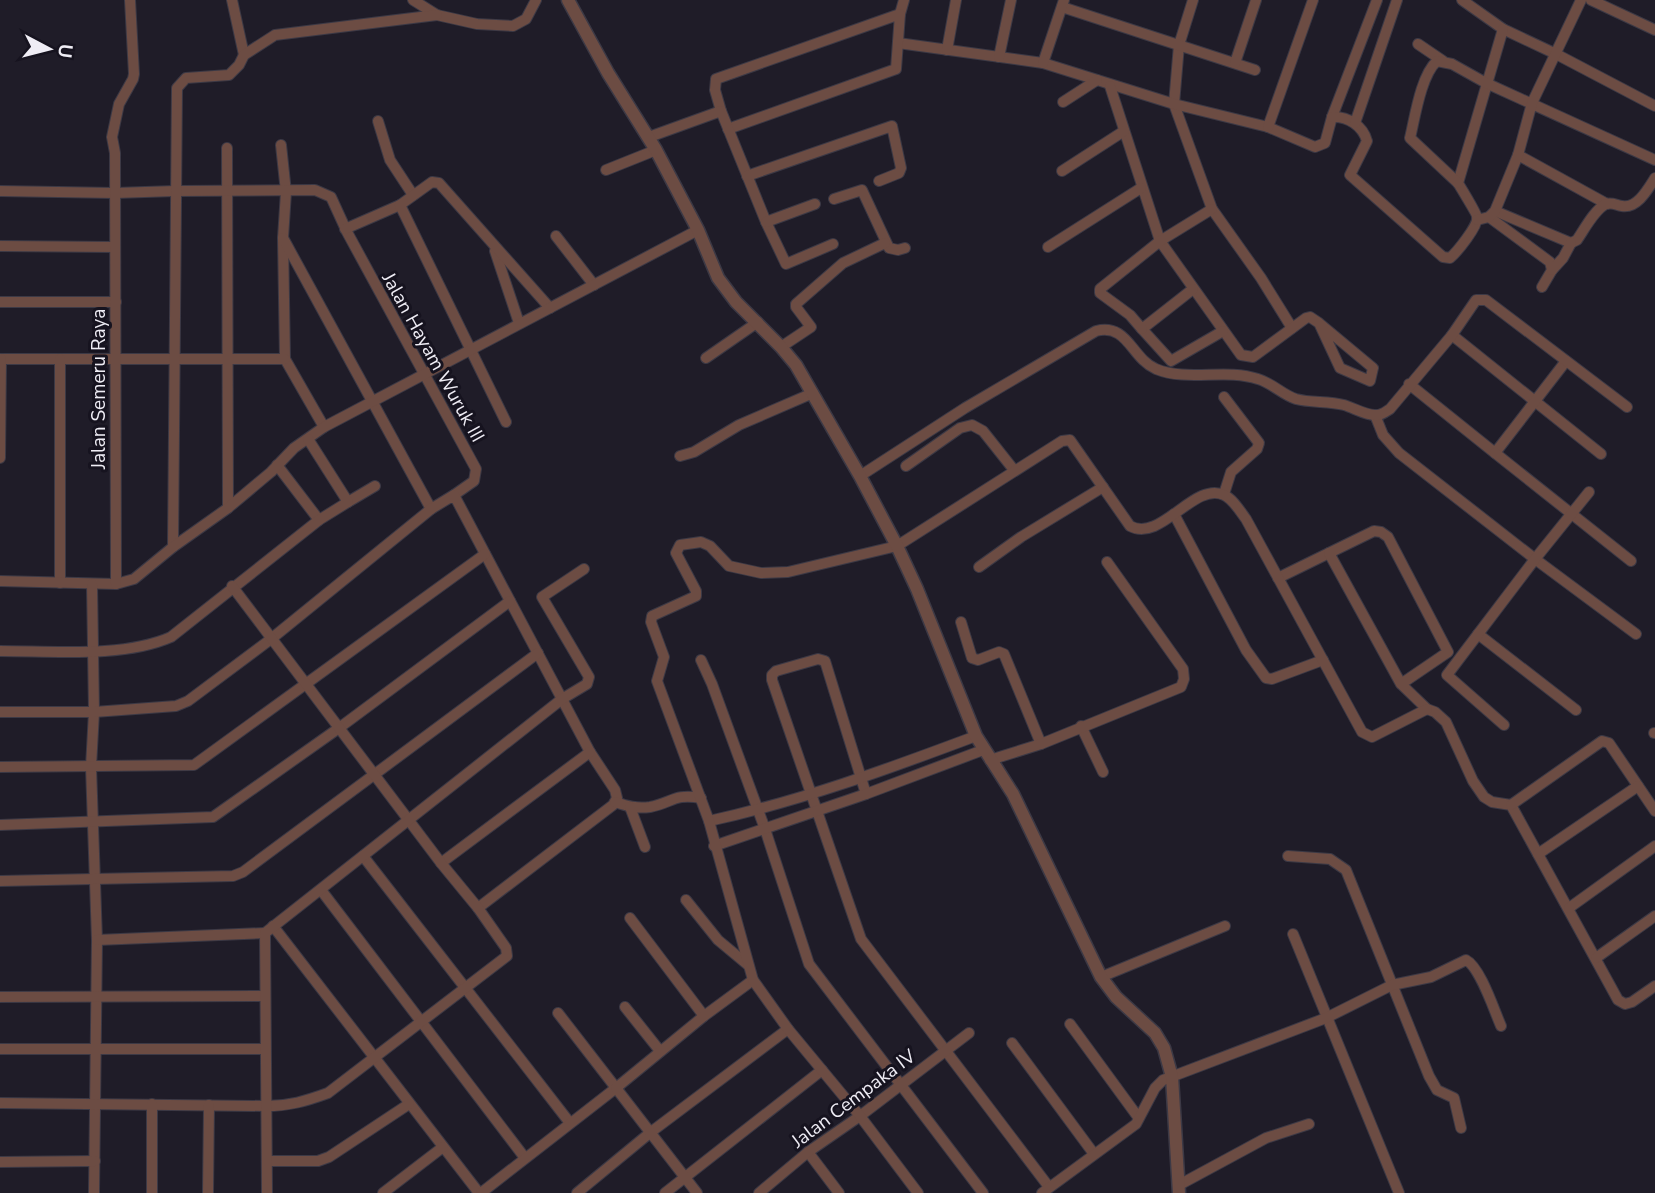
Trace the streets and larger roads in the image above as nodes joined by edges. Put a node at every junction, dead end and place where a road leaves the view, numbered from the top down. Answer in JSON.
{"nodes":[{"id":1,"x":130,"y":0,"type":"edge"},
{"id":2,"x":232,"y":0,"type":"edge"},
{"id":3,"x":413,"y":0,"type":"edge"},
{"id":4,"x":536,"y":0,"type":"edge"},
{"id":5,"x":568,"y":0,"type":"edge"},
{"id":6,"x":904,"y":0,"type":"edge"},
{"id":7,"x":956,"y":0,"type":"edge"},
{"id":8,"x":1011,"y":0,"type":"edge"},
{"id":9,"x":1193,"y":0,"type":"edge"},
{"id":10,"x":1256,"y":0,"type":"edge"},
{"id":11,"x":1313,"y":0,"type":"edge"},
{"id":12,"x":1377,"y":0,"type":"edge"},
{"id":13,"x":1398,"y":0,"type":"edge"},
{"id":14,"x":1462,"y":0,"type":"edge"},
{"id":15,"x":1581,"y":0,"type":"edge"},
{"id":16,"x":1591,"y":0,"type":"edge"},
{"id":17,"x":1063,"y":3,"type":"edge"},
{"id":18,"x":900,"y":14,"type":"junction"},
{"id":19,"x":437,"y":15,"type":"junction"},
{"id":20,"x":1503,"y":29,"type":"junction"},
{"id":21,"x":1655,"y":30,"type":"edge"},
{"id":22,"x":898,"y":43,"type":"junction"},
{"id":23,"x":1418,"y":44,"type":"dead end"},
{"id":24,"x":1179,"y":45,"type":"junction"},
{"id":25,"x":947,"y":50,"type":"junction"},
{"id":26,"x":1556,"y":54,"type":"junction"},
{"id":27,"x":244,"y":55,"type":"junction"},
{"id":28,"x":999,"y":57,"type":"junction"},
{"id":29,"x":1443,"y":61,"type":"junction"},
{"id":30,"x":1043,"y":63,"type":"junction"},
{"id":31,"x":1235,"y":63,"type":"junction"},
{"id":32,"x":1255,"y":70,"type":"dead end"},
{"id":33,"x":1097,"y":80,"type":"junction"},
{"id":34,"x":1486,"y":83,"type":"junction"},
{"id":35,"x":1111,"y":86,"type":"junction"},
{"id":36,"x":1063,"y":102,"type":"dead end"},
{"id":37,"x":1532,"y":103,"type":"junction"},
{"id":38,"x":1174,"y":104,"type":"junction"},
{"id":39,"x":1655,"y":106,"type":"edge"},
{"id":40,"x":721,"y":111,"type":"junction"},
{"id":41,"x":1332,"y":117,"type":"junction"},
{"id":42,"x":378,"y":121,"type":"dead end"},
{"id":43,"x":1355,"y":123,"type":"junction"},
{"id":44,"x":1268,"y":127,"type":"junction"},
{"id":45,"x":728,"y":129,"type":"junction"},
{"id":46,"x":1124,"y":131,"type":"junction"},
{"id":47,"x":649,"y":137,"type":"junction"},
{"id":48,"x":281,"y":145,"type":"dead end"},
{"id":49,"x":227,"y":148,"type":"dead end"},
{"id":50,"x":656,"y":150,"type":"junction"},
{"id":51,"x":1518,"y":155,"type":"junction"},
{"id":52,"x":1655,"y":160,"type":"edge"},
{"id":53,"x":606,"y":170,"type":"dead end"},
{"id":54,"x":1062,"y":171,"type":"dead end"},
{"id":55,"x":747,"y":176,"type":"junction"},
{"id":56,"x":1655,"y":178,"type":"edge"},
{"id":57,"x":879,"y":181,"type":"dead end"},
{"id":58,"x":1458,"y":183,"type":"junction"},
{"id":59,"x":1141,"y":188,"type":"junction"},
{"id":60,"x":228,"y":190,"type":"junction"},
{"id":61,"x":0,"y":191,"type":"edge"},
{"id":62,"x":175,"y":191,"type":"junction"},
{"id":63,"x":286,"y":192,"type":"junction"},
{"id":64,"x":115,"y":193,"type":"junction"},
{"id":65,"x":414,"y":195,"type":"junction"},
{"id":66,"x":834,"y":199,"type":"dead end"},
{"id":67,"x":815,"y":204,"type":"dead end"},
{"id":68,"x":1607,"y":204,"type":"junction"},
{"id":69,"x":400,"y":205,"type":"junction"},
{"id":70,"x":1212,"y":209,"type":"junction"},
{"id":71,"x":1492,"y":214,"type":"junction"},
{"id":72,"x":1477,"y":220,"type":"junction"},
{"id":73,"x":766,"y":222,"type":"junction"},
{"id":74,"x":345,"y":229,"type":"junction"},
{"id":75,"x":698,"y":230,"type":"junction"},
{"id":76,"x":556,"y":236,"type":"dead end"},
{"id":77,"x":283,"y":237,"type":"junction"},
{"id":78,"x":1160,"y":241,"type":"junction"},
{"id":79,"x":885,"y":243,"type":"junction"},
{"id":80,"x":1572,"y":243,"type":"junction"},
{"id":81,"x":833,"y":244,"type":"dead end"},
{"id":82,"x":493,"y":245,"type":"junction"},
{"id":83,"x":0,"y":246,"type":"edge"},
{"id":84,"x":115,"y":247,"type":"junction"},
{"id":85,"x":1048,"y":247,"type":"dead end"},
{"id":86,"x":905,"y":248,"type":"dead end"},
{"id":87,"x":1552,"y":270,"type":"junction"},
{"id":88,"x":594,"y":285,"type":"junction"},
{"id":89,"x":1542,"y":287,"type":"dead end"},
{"id":90,"x":1194,"y":289,"type":"junction"},
{"id":91,"x":0,"y":302,"type":"edge"},
{"id":92,"x":116,"y":302,"type":"junction"},
{"id":93,"x":550,"y":308,"type":"junction"},
{"id":94,"x":758,"y":322,"type":"junction"},
{"id":95,"x":519,"y":323,"type":"junction"},
{"id":96,"x":1318,"y":323,"type":"junction"},
{"id":97,"x":1292,"y":328,"type":"junction"},
{"id":98,"x":1142,"y":330,"type":"junction"},
{"id":99,"x":1223,"y":331,"type":"junction"},
{"id":100,"x":1452,"y":335,"type":"junction"},
{"id":101,"x":781,"y":347,"type":"junction"},
{"id":102,"x":471,"y":350,"type":"junction"},
{"id":103,"x":706,"y":358,"type":"dead end"},
{"id":104,"x":0,"y":359,"type":"edge"},
{"id":105,"x":60,"y":359,"type":"junction"},
{"id":106,"x":116,"y":359,"type":"junction"},
{"id":107,"x":174,"y":359,"type":"junction"},
{"id":108,"x":227,"y":359,"type":"junction"},
{"id":109,"x":285,"y":359,"type":"junction"},
{"id":110,"x":1566,"y":361,"type":"junction"},
{"id":111,"x":424,"y":375,"type":"junction"},
{"id":112,"x":1409,"y":384,"type":"junction"},
{"id":113,"x":813,"y":393,"type":"junction"},
{"id":114,"x":1224,"y":397,"type":"dead end"},
{"id":115,"x":372,"y":402,"type":"junction"},
{"id":116,"x":1535,"y":404,"type":"junction"},
{"id":117,"x":1627,"y":407,"type":"dead end"},
{"id":118,"x":1375,"y":415,"type":"junction"},
{"id":119,"x":506,"y":422,"type":"dead end"},
{"id":120,"x":324,"y":427,"type":"junction"},
{"id":121,"x":308,"y":439,"type":"junction"},
{"id":122,"x":1495,"y":453,"type":"junction"},
{"id":123,"x":1601,"y":454,"type":"dead end"},
{"id":124,"x":680,"y":456,"type":"dead end"},
{"id":125,"x":0,"y":458,"type":"edge"},
{"id":126,"x":277,"y":465,"type":"junction"},
{"id":127,"x":906,"y":466,"type":"dead end"},
{"id":128,"x":1014,"y":470,"type":"junction"},
{"id":129,"x":860,"y":476,"type":"junction"},
{"id":130,"x":375,"y":486,"type":"dead end"},
{"id":131,"x":1103,"y":487,"type":"junction"},
{"id":132,"x":1589,"y":492,"type":"dead end"},
{"id":133,"x":1224,"y":494,"type":"junction"},
{"id":134,"x":454,"y":495,"type":"junction"},
{"id":135,"x":348,"y":502,"type":"junction"},
{"id":136,"x":228,"y":508,"type":"junction"},
{"id":137,"x":431,"y":509,"type":"junction"},
{"id":138,"x":1570,"y":513,"type":"junction"},
{"id":139,"x":1174,"y":514,"type":"junction"},
{"id":140,"x":319,"y":520,"type":"junction"},
{"id":141,"x":897,"y":546,"type":"junction"},
{"id":142,"x":173,"y":547,"type":"junction"},
{"id":143,"x":1329,"y":553,"type":"junction"},
{"id":144,"x":485,"y":554,"type":"junction"},
{"id":145,"x":1535,"y":559,"type":"junction"},
{"id":146,"x":1631,"y":561,"type":"dead end"},
{"id":147,"x":1107,"y":562,"type":"dead end"},
{"id":148,"x":979,"y":567,"type":"dead end"},
{"id":149,"x":584,"y":569,"type":"dead end"},
{"id":150,"x":1278,"y":578,"type":"junction"},
{"id":151,"x":0,"y":581,"type":"edge"},
{"id":152,"x":60,"y":583,"type":"junction"},
{"id":153,"x":92,"y":584,"type":"junction"},
{"id":154,"x":116,"y":584,"type":"junction"},
{"id":155,"x":232,"y":586,"type":"junction"},
{"id":156,"x":510,"y":601,"type":"junction"},
{"id":157,"x":961,"y":622,"type":"dead end"},
{"id":158,"x":1478,"y":634,"type":"junction"},
{"id":159,"x":1636,"y":634,"type":"dead end"},
{"id":160,"x":271,"y":639,"type":"junction"},
{"id":161,"x":0,"y":651,"type":"edge"},
{"id":162,"x":93,"y":651,"type":"junction"},
{"id":163,"x":538,"y":653,"type":"junction"},
{"id":164,"x":701,"y":660,"type":"dead end"},
{"id":165,"x":1323,"y":660,"type":"junction"},
{"id":166,"x":306,"y":684,"type":"junction"},
{"id":167,"x":1401,"y":684,"type":"junction"},
{"id":168,"x":562,"y":699,"type":"junction"},
{"id":169,"x":1427,"y":709,"type":"junction"},
{"id":170,"x":1576,"y":710,"type":"dead end"},
{"id":171,"x":0,"y":712,"type":"edge"},
{"id":172,"x":94,"y":712,"type":"junction"},
{"id":173,"x":1504,"y":725,"type":"dead end"},
{"id":174,"x":1081,"y":726,"type":"junction"},
{"id":175,"x":339,"y":728,"type":"junction"},
{"id":176,"x":975,"y":736,"type":"junction"},
{"id":177,"x":1041,"y":744,"type":"junction"},
{"id":178,"x":590,"y":752,"type":"junction"},
{"id":179,"x":986,"y":755,"type":"junction"},
{"id":180,"x":0,"y":767,"type":"edge"},
{"id":181,"x":91,"y":767,"type":"junction"},
{"id":182,"x":1103,"y":772,"type":"dead end"},
{"id":183,"x":375,"y":776,"type":"junction"},
{"id":184,"x":862,"y":779,"type":"junction"},
{"id":185,"x":1638,"y":786,"type":"junction"},
{"id":186,"x":811,"y":794,"type":"junction"},
{"id":187,"x":866,"y":794,"type":"junction"},
{"id":188,"x":701,"y":798,"type":"junction"},
{"id":189,"x":615,"y":802,"type":"junction"},
{"id":190,"x":1511,"y":805,"type":"junction"},
{"id":191,"x":630,"y":807,"type":"junction"},
{"id":192,"x":816,"y":810,"type":"junction"},
{"id":193,"x":758,"y":811,"type":"junction"},
{"id":194,"x":1655,"y":811,"type":"edge"},
{"id":195,"x":409,"y":820,"type":"junction"},
{"id":196,"x":709,"y":821,"type":"junction"},
{"id":197,"x":93,"y":822,"type":"junction"},
{"id":198,"x":0,"y":825,"type":"edge"},
{"id":199,"x":765,"y":829,"type":"junction"},
{"id":200,"x":715,"y":846,"type":"junction"},
{"id":201,"x":1655,"y":846,"type":"edge"},
{"id":202,"x":645,"y":847,"type":"dead end"},
{"id":203,"x":1538,"y":854,"type":"junction"},
{"id":204,"x":363,"y":856,"type":"junction"},
{"id":205,"x":1288,"y":856,"type":"dead end"},
{"id":206,"x":441,"y":863,"type":"junction"},
{"id":207,"x":0,"y":881,"type":"edge"},
{"id":208,"x":96,"y":881,"type":"junction"},
{"id":209,"x":321,"y":890,"type":"junction"},
{"id":210,"x":686,"y":900,"type":"dead end"},
{"id":211,"x":478,"y":908,"type":"junction"},
{"id":212,"x":1569,"y":908,"type":"junction"},
{"id":213,"x":1655,"y":916,"type":"edge"},
{"id":214,"x":630,"y":918,"type":"dead end"},
{"id":215,"x":1225,"y":926,"type":"dead end"},
{"id":216,"x":269,"y":930,"type":"junction"},
{"id":217,"x":1293,"y":934,"type":"dead end"},
{"id":218,"x":97,"y":940,"type":"junction"},
{"id":219,"x":1596,"y":958,"type":"junction"},
{"id":220,"x":749,"y":965,"type":"junction"},
{"id":221,"x":1101,"y":977,"type":"junction"},
{"id":222,"x":753,"y":981,"type":"junction"},
{"id":223,"x":1392,"y":985,"type":"junction"},
{"id":224,"x":1655,"y":986,"type":"edge"},
{"id":225,"x":467,"y":989,"type":"junction"},
{"id":226,"x":95,"y":995,"type":"junction"},
{"id":227,"x":264,"y":996,"type":"junction"},
{"id":228,"x":0,"y":997,"type":"edge"},
{"id":229,"x":625,"y":1007,"type":"dead end"},
{"id":230,"x":558,"y":1013,"type":"dead end"},
{"id":231,"x":704,"y":1016,"type":"junction"},
{"id":232,"x":1326,"y":1018,"type":"junction"},
{"id":233,"x":423,"y":1022,"type":"junction"},
{"id":234,"x":1070,"y":1024,"type":"dead end"},
{"id":235,"x":1501,"y":1026,"type":"dead end"},
{"id":236,"x":788,"y":1029,"type":"junction"},
{"id":237,"x":969,"y":1033,"type":"dead end"},
{"id":238,"x":1012,"y":1043,"type":"dead end"},
{"id":239,"x":0,"y":1049,"type":"edge"},
{"id":240,"x":265,"y":1049,"type":"junction"},
{"id":241,"x":96,"y":1050,"type":"junction"},
{"id":242,"x":946,"y":1050,"type":"junction"},
{"id":243,"x":660,"y":1051,"type":"junction"},
{"id":244,"x":374,"y":1059,"type":"junction"},
{"id":245,"x":822,"y":1070,"type":"junction"},
{"id":246,"x":1172,"y":1077,"type":"junction"},
{"id":247,"x":901,"y":1085,"type":"junction"},
{"id":248,"x":616,"y":1088,"type":"junction"},
{"id":249,"x":0,"y":1103,"type":"edge"},
{"id":250,"x":95,"y":1103,"type":"junction"},
{"id":251,"x":152,"y":1104,"type":"junction"},
{"id":252,"x":409,"y":1104,"type":"junction"},
{"id":253,"x":209,"y":1105,"type":"junction"},
{"id":254,"x":266,"y":1106,"type":"junction"},
{"id":255,"x":860,"y":1116,"type":"junction"},
{"id":256,"x":1138,"y":1117,"type":"junction"},
{"id":257,"x":570,"y":1123,"type":"junction"},
{"id":258,"x":1309,"y":1124,"type":"dead end"},
{"id":259,"x":1461,"y":1128,"type":"dead end"},
{"id":260,"x":651,"y":1132,"type":"junction"},
{"id":261,"x":443,"y":1147,"type":"junction"},
{"id":262,"x":808,"y":1152,"type":"junction"},
{"id":263,"x":1094,"y":1154,"type":"junction"},
{"id":264,"x":525,"y":1158,"type":"junction"},
{"id":265,"x":95,"y":1161,"type":"junction"},
{"id":266,"x":267,"y":1161,"type":"junction"},
{"id":267,"x":0,"y":1162,"type":"edge"},
{"id":268,"x":685,"y":1177,"type":"junction"},
{"id":269,"x":1179,"y":1189,"type":"edge"},
{"id":270,"x":1046,"y":1190,"type":"edge"},
{"id":271,"x":763,"y":1192,"type":"edge"},
{"id":272,"x":94,"y":1193,"type":"edge"},
{"id":273,"x":152,"y":1193,"type":"edge"},
{"id":274,"x":208,"y":1193,"type":"edge"},
{"id":275,"x":267,"y":1193,"type":"edge"},
{"id":276,"x":383,"y":1193,"type":"edge"},
{"id":277,"x":480,"y":1193,"type":"edge"},
{"id":278,"x":577,"y":1193,"type":"edge"},
{"id":279,"x":665,"y":1193,"type":"edge"},
{"id":280,"x":697,"y":1193,"type":"edge"},
{"id":281,"x":839,"y":1193,"type":"edge"},
{"id":282,"x":918,"y":1193,"type":"edge"},
{"id":283,"x":983,"y":1193,"type":"edge"},
{"id":284,"x":1399,"y":1193,"type":"edge"}],
"edges":[{"from":1,"to":64,"type":"street","name":"Jalan Semeru Raya"},
{"from":2,"to":27,"type":"street"},
{"from":3,"to":19,"type":"street"},
{"from":4,"to":19,"type":"street"},
{"from":5,"to":47,"type":"street"},
{"from":6,"to":18,"type":"street"},
{"from":7,"to":25,"type":"street"},
{"from":8,"to":28,"type":"street"},
{"from":9,"to":24,"type":"street"},
{"from":10,"to":31,"type":"street"},
{"from":11,"to":44,"type":"street"},
{"from":12,"to":41,"type":"street"},
{"from":13,"to":43,"type":"street"},
{"from":14,"to":20,"type":"street"},
{"from":15,"to":26,"type":"street"},
{"from":16,"to":21,"type":"street"},
{"from":17,"to":24,"type":"street"},
{"from":17,"to":30,"type":"street"},
{"from":18,"to":22,"type":"street"},
{"from":18,"to":40,"type":"street"},
{"from":19,"to":27,"type":"street"},
{"from":20,"to":26,"type":"street"},
{"from":20,"to":34,"type":"street"},
{"from":22,"to":25,"type":"street"},
{"from":22,"to":45,"type":"street"},
{"from":23,"to":29,"type":"street"},
{"from":24,"to":31,"type":"street"},
{"from":24,"to":38,"type":"street"},
{"from":25,"to":28,"type":"street"},
{"from":26,"to":37,"type":"street"},
{"from":26,"to":39,"type":"street"},
{"from":27,"to":62,"type":"street"},
{"from":28,"to":30,"type":"street"},
{"from":29,"to":34,"type":"street"},
{"from":29,"to":58,"type":"street"},
{"from":30,"to":33,"type":"street"},
{"from":31,"to":32,"type":"street"},
{"from":33,"to":35,"type":"street"},
{"from":33,"to":36,"type":"street"},
{"from":34,"to":37,"type":"street"},
{"from":34,"to":58,"type":"street"},
{"from":35,"to":38,"type":"street"},
{"from":35,"to":46,"type":"street"},
{"from":37,"to":51,"type":"street"},
{"from":37,"to":52,"type":"street"},
{"from":38,"to":44,"type":"street"},
{"from":38,"to":70,"type":"street"},
{"from":40,"to":45,"type":"street"},
{"from":40,"to":47,"type":"street"},
{"from":41,"to":43,"type":"street"},
{"from":41,"to":44,"type":"street"},
{"from":42,"to":65,"type":"street"},
{"from":43,"to":72,"type":"street"},
{"from":45,"to":55,"type":"street"},
{"from":46,"to":54,"type":"street"},
{"from":46,"to":59,"type":"street"},
{"from":47,"to":50,"type":"street"},
{"from":48,"to":63,"type":"street"},
{"from":49,"to":60,"type":"street"},
{"from":50,"to":53,"type":"street"},
{"from":50,"to":75,"type":"street"},
{"from":51,"to":68,"type":"street"},
{"from":51,"to":71,"type":"street"},
{"from":55,"to":57,"type":"street"},
{"from":55,"to":73,"type":"street"},
{"from":56,"to":68,"type":"street"},
{"from":58,"to":72,"type":"street"},
{"from":59,"to":78,"type":"street"},
{"from":59,"to":85,"type":"street"},
{"from":60,"to":62,"type":"street"},
{"from":60,"to":63,"type":"street"},
{"from":60,"to":108,"type":"street"},
{"from":61,"to":64,"type":"street"},
{"from":62,"to":64,"type":"street"},
{"from":62,"to":107,"type":"street"},
{"from":63,"to":74,"type":"street","name":"Jalan Hayam Wuruk III"},
{"from":63,"to":77,"type":"street"},
{"from":64,"to":84,"type":"street","name":"Jalan Semeru Raya"},
{"from":65,"to":69,"type":"street"},
{"from":65,"to":82,"type":"street"},
{"from":66,"to":79,"type":"street"},
{"from":67,"to":73,"type":"street"},
{"from":68,"to":80,"type":"street"},
{"from":69,"to":74,"type":"street"},
{"from":69,"to":102,"type":"street"},
{"from":70,"to":78,"type":"street"},
{"from":70,"to":97,"type":"street"},
{"from":71,"to":72,"type":"street"},
{"from":71,"to":80,"type":"street"},
{"from":71,"to":87,"type":"street"},
{"from":73,"to":81,"type":"street"},
{"from":74,"to":111,"type":"street","name":"Jalan Hayam Wuruk III"},
{"from":75,"to":88,"type":"street"},
{"from":75,"to":94,"type":"street"},
{"from":76,"to":88,"type":"street"},
{"from":77,"to":109,"type":"street"},
{"from":77,"to":115,"type":"street"},
{"from":78,"to":90,"type":"street"},
{"from":78,"to":98,"type":"street"},
{"from":79,"to":86,"type":"street"},
{"from":79,"to":101,"type":"street"},
{"from":80,"to":87,"type":"street"},
{"from":82,"to":93,"type":"street"},
{"from":82,"to":95,"type":"street"},
{"from":83,"to":84,"type":"street"},
{"from":84,"to":92,"type":"street","name":"Jalan Semeru Raya"},
{"from":87,"to":89,"type":"street"},
{"from":88,"to":93,"type":"street"},
{"from":90,"to":98,"type":"street"},
{"from":90,"to":99,"type":"street"},
{"from":91,"to":92,"type":"street"},
{"from":92,"to":106,"type":"street","name":"Jalan Semeru Raya"},
{"from":93,"to":95,"type":"street"},
{"from":94,"to":101,"type":"street"},
{"from":94,"to":103,"type":"street"},
{"from":95,"to":102,"type":"street"},
{"from":96,"to":96,"type":"street"},
{"from":96,"to":97,"type":"street"},
{"from":97,"to":99,"type":"street"},
{"from":98,"to":99,"type":"street"},
{"from":100,"to":110,"type":"street"},
{"from":100,"to":112,"type":"street"},
{"from":100,"to":116,"type":"street"},
{"from":101,"to":113,"type":"street"},
{"from":102,"to":111,"type":"street"},
{"from":102,"to":119,"type":"street"},
{"from":104,"to":105,"type":"street"},
{"from":104,"to":125,"type":"street"},
{"from":105,"to":106,"type":"street"},
{"from":105,"to":152,"type":"street"},
{"from":106,"to":107,"type":"street"},
{"from":106,"to":154,"type":"street","name":"Jalan Semeru Raya"},
{"from":107,"to":108,"type":"street"},
{"from":107,"to":142,"type":"street"},
{"from":108,"to":109,"type":"street"},
{"from":108,"to":136,"type":"street"},
{"from":109,"to":120,"type":"street"},
{"from":110,"to":116,"type":"street"},
{"from":110,"to":117,"type":"street"},
{"from":111,"to":115,"type":"street"},
{"from":111,"to":134,"type":"street","name":"Jalan Hayam Wuruk III"},
{"from":112,"to":118,"type":"street"},
{"from":112,"to":122,"type":"street"},
{"from":113,"to":124,"type":"street"},
{"from":113,"to":129,"type":"street"},
{"from":114,"to":133,"type":"street"},
{"from":115,"to":120,"type":"street"},
{"from":115,"to":137,"type":"street"},
{"from":116,"to":122,"type":"street"},
{"from":116,"to":123,"type":"street"},
{"from":118,"to":129,"type":"street"},
{"from":118,"to":145,"type":"street"},
{"from":120,"to":121,"type":"street"},
{"from":121,"to":126,"type":"street"},
{"from":121,"to":135,"type":"street"},
{"from":122,"to":138,"type":"street"},
{"from":126,"to":136,"type":"street"},
{"from":126,"to":140,"type":"street"},
{"from":127,"to":128,"type":"street"},
{"from":128,"to":131,"type":"street"},
{"from":128,"to":141,"type":"street"},
{"from":129,"to":141,"type":"street"},
{"from":130,"to":135,"type":"street"},
{"from":131,"to":139,"type":"street"},
{"from":131,"to":148,"type":"street"},
{"from":132,"to":138,"type":"street"},
{"from":133,"to":139,"type":"street"},
{"from":133,"to":150,"type":"street"},
{"from":134,"to":137,"type":"street","name":"Jalan Hayam Wuruk III"},
{"from":134,"to":144,"type":"street"},
{"from":135,"to":140,"type":"street"},
{"from":136,"to":142,"type":"street"},
{"from":137,"to":160,"type":"street","name":"Jalan Hayam Wuruk III"},
{"from":138,"to":145,"type":"street"},
{"from":138,"to":146,"type":"street"},
{"from":139,"to":165,"type":"street"},
{"from":140,"to":155,"type":"street"},
{"from":141,"to":176,"type":"street"},
{"from":141,"to":188,"type":"street"},
{"from":142,"to":154,"type":"street"},
{"from":143,"to":150,"type":"street"},
{"from":143,"to":167,"type":"street"},
{"from":143,"to":167,"type":"street"},
{"from":144,"to":156,"type":"street"},
{"from":144,"to":166,"type":"street"},
{"from":145,"to":158,"type":"street"},
{"from":145,"to":159,"type":"street"},
{"from":147,"to":174,"type":"street"},
{"from":149,"to":168,"type":"street"},
{"from":150,"to":165,"type":"street"},
{"from":151,"to":152,"type":"street"},
{"from":152,"to":153,"type":"street"},
{"from":153,"to":154,"type":"street"},
{"from":153,"to":162,"type":"street"},
{"from":155,"to":160,"type":"street"},
{"from":155,"to":162,"type":"street"},
{"from":156,"to":163,"type":"street"},
{"from":156,"to":175,"type":"street"},
{"from":157,"to":177,"type":"street"},
{"from":158,"to":170,"type":"street"},
{"from":158,"to":173,"type":"street"},
{"from":160,"to":166,"type":"street"},
{"from":160,"to":172,"type":"street","name":"Jalan Hayam Wuruk III"},
{"from":161,"to":162,"type":"street"},
{"from":162,"to":172,"type":"street"},
{"from":163,"to":168,"type":"street"},
{"from":163,"to":183,"type":"street"},
{"from":164,"to":193,"type":"street"},
{"from":165,"to":169,"type":"street"},
{"from":166,"to":175,"type":"street"},
{"from":166,"to":181,"type":"street"},
{"from":167,"to":169,"type":"street"},
{"from":168,"to":178,"type":"street"},
{"from":168,"to":195,"type":"street"},
{"from":169,"to":190,"type":"street"},
{"from":171,"to":172,"type":"street","name":"Jalan Hayam Wuruk III"},
{"from":172,"to":181,"type":"street"},
{"from":174,"to":177,"type":"street"},
{"from":174,"to":182,"type":"street"},
{"from":175,"to":183,"type":"street"},
{"from":175,"to":197,"type":"street"},
{"from":176,"to":179,"type":"street"},
{"from":176,"to":184,"type":"street"},
{"from":177,"to":179,"type":"street"},
{"from":178,"to":189,"type":"street"},
{"from":178,"to":206,"type":"street"},
{"from":179,"to":187,"type":"street"},
{"from":179,"to":221,"type":"street"},
{"from":180,"to":181,"type":"street"},
{"from":181,"to":197,"type":"street"},
{"from":183,"to":195,"type":"street"},
{"from":183,"to":208,"type":"street"},
{"from":184,"to":186,"type":"street"},
{"from":184,"to":186,"type":"street"},
{"from":184,"to":187,"type":"street"},
{"from":185,"to":190,"type":"street"},
{"from":185,"to":194,"type":"street"},
{"from":185,"to":203,"type":"street"},
{"from":186,"to":192,"type":"street"},
{"from":186,"to":193,"type":"street"},
{"from":187,"to":192,"type":"street"},
{"from":188,"to":191,"type":"street"},
{"from":188,"to":196,"type":"street"},
{"from":189,"to":191,"type":"street"},
{"from":189,"to":211,"type":"street"},
{"from":190,"to":203,"type":"street"},
{"from":191,"to":202,"type":"street"},
{"from":192,"to":199,"type":"street"},
{"from":192,"to":242,"type":"street"},
{"from":193,"to":196,"type":"street"},
{"from":193,"to":199,"type":"street"},
{"from":195,"to":204,"type":"street"},
{"from":195,"to":206,"type":"street"},
{"from":196,"to":200,"type":"street"},
{"from":197,"to":198,"type":"street"},
{"from":197,"to":208,"type":"street"},
{"from":199,"to":200,"type":"street"},
{"from":199,"to":247,"type":"street"},
{"from":200,"to":220,"type":"street"},
{"from":201,"to":212,"type":"street"},
{"from":203,"to":212,"type":"street"},
{"from":204,"to":209,"type":"street"},
{"from":204,"to":225,"type":"street"},
{"from":205,"to":223,"type":"street"},
{"from":206,"to":211,"type":"street"},
{"from":207,"to":208,"type":"street"},
{"from":208,"to":218,"type":"street"},
{"from":209,"to":216,"type":"street"},
{"from":209,"to":233,"type":"street"},
{"from":210,"to":220,"type":"street"},
{"from":211,"to":225,"type":"street"},
{"from":212,"to":219,"type":"street"},
{"from":213,"to":219,"type":"street"},
{"from":214,"to":231,"type":"street"},
{"from":215,"to":221,"type":"street"},
{"from":216,"to":218,"type":"street"},
{"from":216,"to":227,"type":"street"},
{"from":216,"to":244,"type":"street"},
{"from":217,"to":232,"type":"street"},
{"from":218,"to":226,"type":"street"},
{"from":219,"to":224,"type":"street"},
{"from":220,"to":222,"type":"street"},
{"from":221,"to":246,"type":"street"},
{"from":222,"to":231,"type":"street"},
{"from":222,"to":236,"type":"street"},
{"from":223,"to":232,"type":"street"},
{"from":223,"to":235,"type":"street"},
{"from":223,"to":259,"type":"street"},
{"from":225,"to":233,"type":"street"},
{"from":225,"to":257,"type":"street"},
{"from":226,"to":227,"type":"street"},
{"from":226,"to":228,"type":"street"},
{"from":226,"to":241,"type":"street"},
{"from":227,"to":240,"type":"street"},
{"from":229,"to":243,"type":"street"},
{"from":230,"to":248,"type":"street"},
{"from":231,"to":243,"type":"street"},
{"from":232,"to":246,"type":"street"},
{"from":232,"to":284,"type":"street"},
{"from":233,"to":244,"type":"street"},
{"from":233,"to":264,"type":"street"},
{"from":234,"to":256,"type":"street"},
{"from":236,"to":245,"type":"street"},
{"from":236,"to":260,"type":"street"},
{"from":237,"to":242,"type":"street","name":"Jalan Cempaka IV"},
{"from":238,"to":263,"type":"street"},
{"from":239,"to":241,"type":"street"},
{"from":240,"to":241,"type":"street"},
{"from":240,"to":254,"type":"street"},
{"from":241,"to":250,"type":"street"},
{"from":242,"to":247,"type":"street","name":"Jalan Cempaka IV"},
{"from":242,"to":270,"type":"street"},
{"from":243,"to":248,"type":"street"},
{"from":244,"to":252,"type":"street"},
{"from":244,"to":254,"type":"street"},
{"from":245,"to":255,"type":"street"},
{"from":245,"to":268,"type":"street"},
{"from":246,"to":256,"type":"street"},
{"from":246,"to":269,"type":"street"},
{"from":247,"to":255,"type":"street","name":"Jalan Cempaka IV"},
{"from":247,"to":283,"type":"street"},
{"from":248,"to":257,"type":"street"},
{"from":248,"to":260,"type":"street"},
{"from":249,"to":250,"type":"street"},
{"from":250,"to":251,"type":"street"},
{"from":250,"to":265,"type":"street"},
{"from":251,"to":253,"type":"street"},
{"from":251,"to":273,"type":"street"},
{"from":252,"to":261,"type":"street"},
{"from":252,"to":266,"type":"street"},
{"from":253,"to":254,"type":"street"},
{"from":253,"to":274,"type":"street"},
{"from":254,"to":266,"type":"street"},
{"from":255,"to":262,"type":"street","name":"Jalan Cempaka IV"},
{"from":255,"to":282,"type":"street"},
{"from":256,"to":263,"type":"street"},
{"from":257,"to":264,"type":"street"},
{"from":258,"to":269,"type":"street"},
{"from":260,"to":268,"type":"street"},
{"from":260,"to":278,"type":"street"},
{"from":261,"to":276,"type":"street"},
{"from":261,"to":277,"type":"street"},
{"from":262,"to":271,"type":"street","name":"Jalan Cempaka IV"},
{"from":262,"to":281,"type":"street"},
{"from":263,"to":270,"type":"street"},
{"from":264,"to":277,"type":"street"},
{"from":265,"to":267,"type":"street"},
{"from":265,"to":272,"type":"street"},
{"from":266,"to":275,"type":"street"},
{"from":268,"to":279,"type":"street"},
{"from":268,"to":280,"type":"street"}]}
